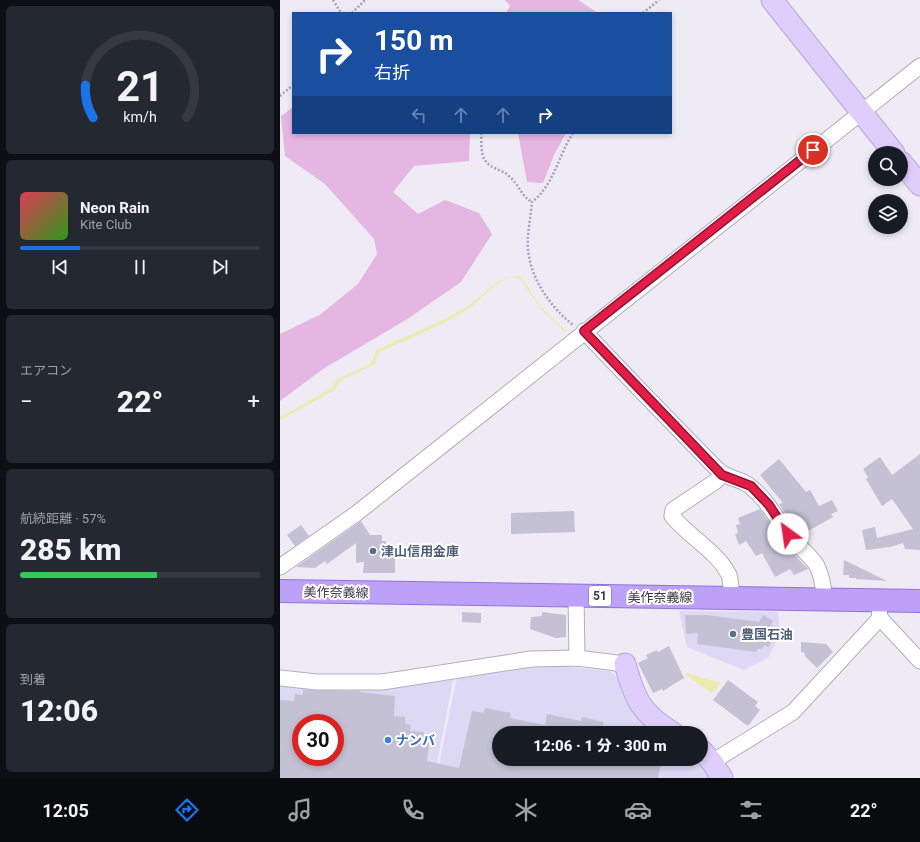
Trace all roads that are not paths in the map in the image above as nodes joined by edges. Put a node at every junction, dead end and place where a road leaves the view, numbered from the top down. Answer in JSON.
{"nodes":[{"id":1,"x":772,"y":0,"type":"edge"},
{"id":2,"x":920,"y":66,"type":"edge"},
{"id":3,"x":861,"y":112,"type":"junction"},
{"id":4,"x":888,"y":146,"type":"edge"},
{"id":5,"x":908,"y":170,"type":"edge"},
{"id":6,"x":920,"y":185,"type":"edge"},
{"id":7,"x":584,"y":331,"type":"junction"},
{"id":8,"x":722,"y":475,"type":"junction"},
{"id":9,"x":280,"y":567,"type":"edge"},
{"id":10,"x":280,"y":591,"type":"edge"},
{"id":11,"x":576,"y":596,"type":"junction"},
{"id":12,"x":732,"y":597,"type":"junction"},
{"id":13,"x":824,"y":599,"type":"junction"},
{"id":14,"x":920,"y":601,"type":"edge"},
{"id":15,"x":879,"y":609,"type":"junction"},
{"id":16,"x":577,"y":658,"type":"junction"},
{"id":17,"x":920,"y":661,"type":"edge"},
{"id":18,"x":625,"y":664,"type":"joint"},
{"id":19,"x":280,"y":678,"type":"edge"},
{"id":20,"x":662,"y":726,"type":"edge"},
{"id":21,"x":712,"y":763,"type":"edge"}],
"edges":[{"from":1,"to":3,"type":"street"},
{"from":2,"to":3,"type":"street"},
{"from":3,"to":4,"type":"street"},
{"from":3,"to":7,"type":"street"},
{"from":5,"to":6,"type":"street"},
{"from":7,"to":8,"type":"street"},
{"from":7,"to":9,"type":"street"},
{"from":8,"to":12,"type":"street"},
{"from":8,"to":13,"type":"street"},
{"from":10,"to":11,"type":"main road","name":"美作奈義線","number":"51"},
{"from":11,"to":12,"type":"main road","name":"美作奈義線","number":"51"},
{"from":11,"to":16,"type":"street"},
{"from":12,"to":13,"type":"main road","name":"美作奈義線","number":"51"},
{"from":13,"to":15,"type":"main road","name":"美作奈義線","number":"51"},
{"from":14,"to":15,"type":"main road","name":"美作奈義線","number":"51"},
{"from":15,"to":17,"type":"street"},
{"from":15,"to":21,"type":"street"},
{"from":16,"to":18,"type":"street"},
{"from":16,"to":19,"type":"street"},
{"from":18,"to":20,"type":"street"}]}
